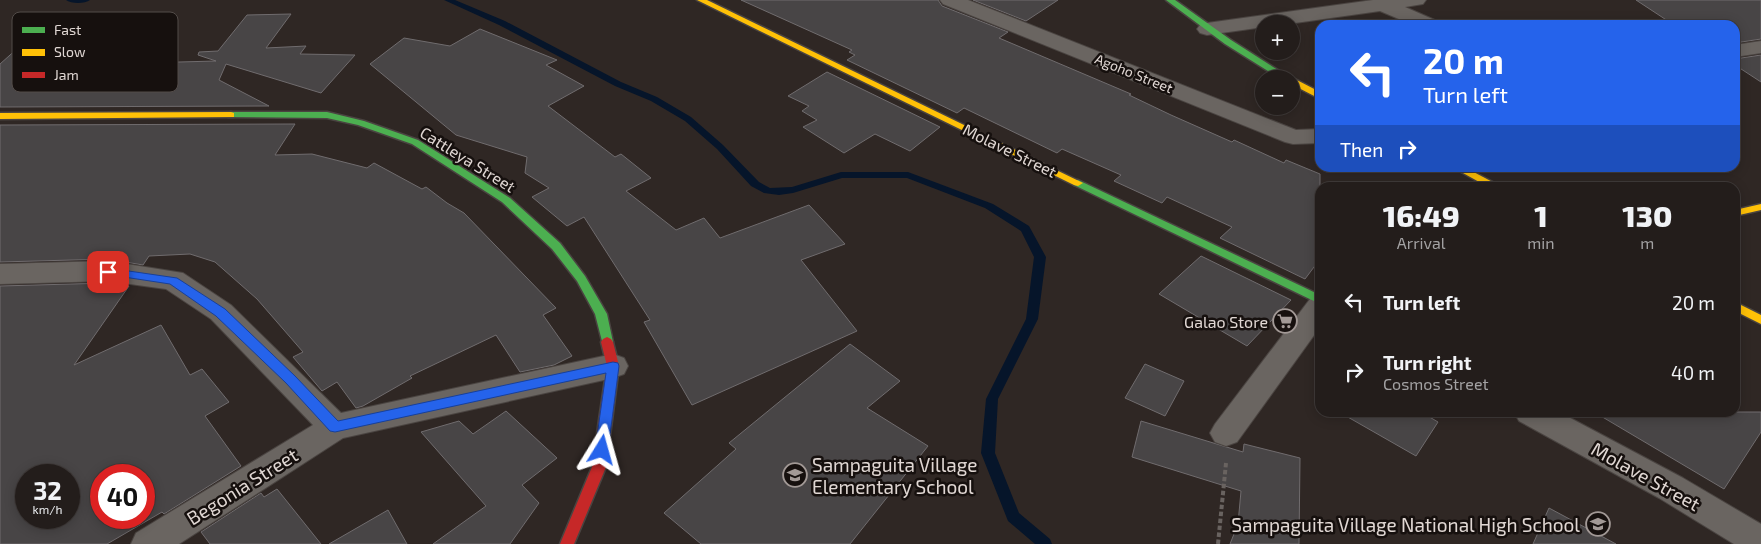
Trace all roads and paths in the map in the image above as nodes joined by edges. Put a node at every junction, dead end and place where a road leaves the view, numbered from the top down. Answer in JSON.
{"nodes":[{"id":1,"x":701,"y":0,"type":"edge"},
{"id":2,"x":950,"y":0,"type":"edge"},
{"id":3,"x":1416,"y":0,"type":"edge"},
{"id":4,"x":1171,"y":1,"type":"edge"},
{"id":5,"x":1383,"y":5,"type":"junction"},
{"id":6,"x":1418,"y":20,"type":"edge"},
{"id":7,"x":1207,"y":30,"type":"junction"},
{"id":8,"x":1761,"y":46,"type":"edge"},
{"id":9,"x":1740,"y":50,"type":"edge"},
{"id":10,"x":1272,"y":70,"type":"edge"},
{"id":11,"x":1300,"y":85,"type":"edge"},
{"id":12,"x":1315,"y":93,"type":"edge"},
{"id":13,"x":0,"y":116,"type":"edge"},
{"id":14,"x":1315,"y":136,"type":"edge"},
{"id":15,"x":1467,"y":172,"type":"edge"},
{"id":16,"x":1487,"y":182,"type":"edge"},
{"id":17,"x":1761,"y":207,"type":"edge"},
{"id":18,"x":1740,"y":212,"type":"edge"},
{"id":19,"x":0,"y":274,"type":"edge"},
{"id":20,"x":1315,"y":298,"type":"edge"},
{"id":21,"x":1740,"y":309,"type":"edge"},
{"id":22,"x":1315,"y":313,"type":"edge"},
{"id":23,"x":1761,"y":320,"type":"edge"},
{"id":24,"x":613,"y":366,"type":"junction"},
{"id":25,"x":1539,"y":417,"type":"edge"},
{"id":26,"x":335,"y":427,"type":"junction"},
{"id":27,"x":1226,"y":433,"type":"joint"},
{"id":28,"x":1761,"y":542,"type":"edge"},
{"id":29,"x":149,"y":544,"type":"edge"},
{"id":30,"x":567,"y":544,"type":"edge"},
{"id":31,"x":1218,"y":544,"type":"edge"}],
"edges":[{"from":1,"to":20,"type":"street","name":"Molave Street"},
{"from":2,"to":14,"type":"street","name":"Agoho Street"},
{"from":3,"to":5,"type":"street"},
{"from":4,"to":7,"type":"street"},
{"from":5,"to":6,"type":"street"},
{"from":5,"to":7,"type":"street"},
{"from":7,"to":10,"type":"street"},
{"from":8,"to":9,"type":"street"},
{"from":11,"to":12,"type":"street"},
{"from":13,"to":24,"type":"street","name":"Cattleya Street"},
{"from":15,"to":16,"type":"street"},
{"from":17,"to":18,"type":"street"},
{"from":19,"to":26,"type":"street"},
{"from":21,"to":23,"type":"street"},
{"from":22,"to":27,"type":"street"},
{"from":24,"to":26,"type":"street","name":"Begonia Street"},
{"from":24,"to":30,"type":"street","name":"Cattleya Street"},
{"from":25,"to":28,"type":"street","name":"Molave Street"},
{"from":26,"to":29,"type":"street","name":"Begonia Street"},
{"from":27,"to":31,"type":"path"}]}
